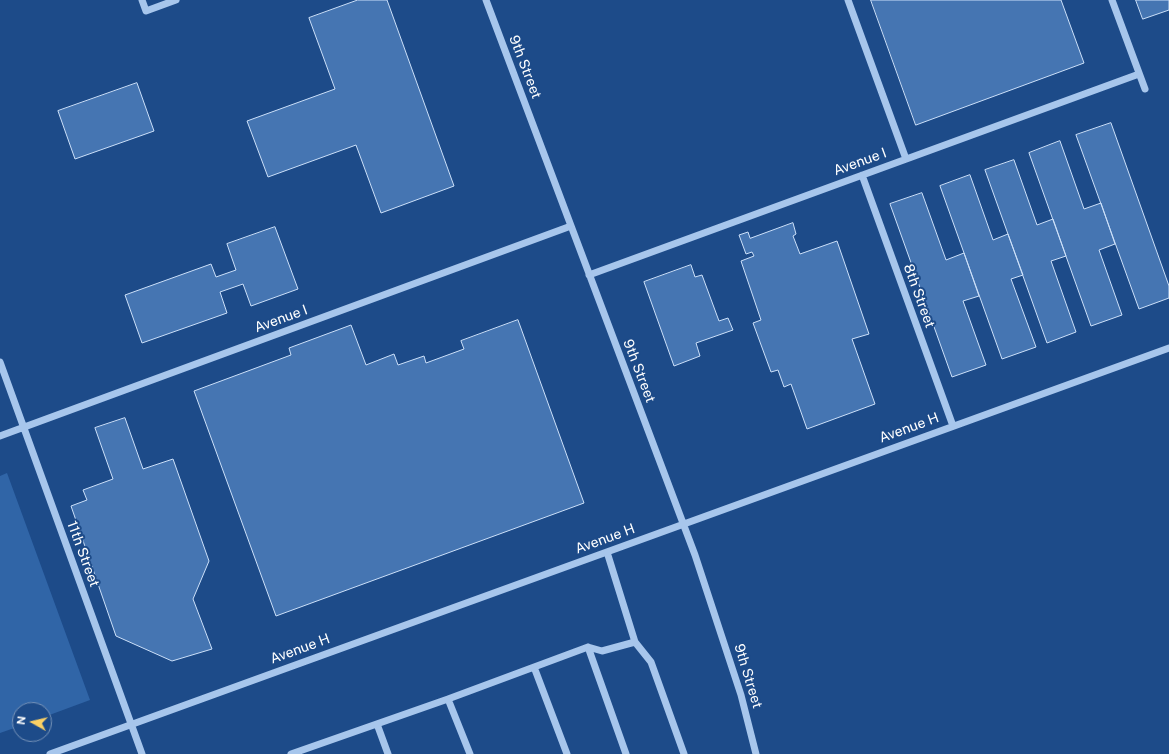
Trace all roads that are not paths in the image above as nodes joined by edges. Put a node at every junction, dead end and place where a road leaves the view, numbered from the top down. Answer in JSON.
{"nodes":[{"id":1,"x":142,"y":0,"type":"edge"},
{"id":2,"x":176,"y":0,"type":"edge"},
{"id":3,"x":486,"y":0,"type":"edge"},
{"id":4,"x":848,"y":0,"type":"edge"},
{"id":5,"x":1112,"y":0,"type":"edge"},
{"id":6,"x":1139,"y":74,"type":"junction"},
{"id":7,"x":1145,"y":89,"type":"dead end"},
{"id":8,"x":906,"y":159,"type":"junction"},
{"id":9,"x":862,"y":175,"type":"junction"},
{"id":10,"x":571,"y":226,"type":"junction"},
{"id":11,"x":589,"y":275,"type":"junction"},
{"id":12,"x":1169,"y":348,"type":"edge"},
{"id":13,"x":0,"y":362,"type":"edge"},
{"id":14,"x":953,"y":426,"type":"junction"},
{"id":15,"x":23,"y":427,"type":"junction"},
{"id":16,"x":0,"y":436,"type":"edge"},
{"id":17,"x":683,"y":524,"type":"junction"},
{"id":18,"x":607,"y":552,"type":"junction"},
{"id":19,"x":635,"y":642,"type":"junction"},
{"id":20,"x":588,"y":647,"type":"junction"},
{"id":21,"x":534,"y":667,"type":"junction"},
{"id":22,"x":448,"y":699,"type":"junction"},
{"id":23,"x":131,"y":724,"type":"junction"},
{"id":24,"x":378,"y":724,"type":"junction"},
{"id":25,"x":294,"y":753,"type":"edge"},
{"id":26,"x":50,"y":754,"type":"edge"},
{"id":27,"x":142,"y":754,"type":"edge"},
{"id":28,"x":388,"y":754,"type":"edge"},
{"id":29,"x":470,"y":754,"type":"edge"},
{"id":30,"x":567,"y":754,"type":"edge"},
{"id":31,"x":626,"y":754,"type":"edge"},
{"id":32,"x":684,"y":754,"type":"edge"},
{"id":33,"x":756,"y":754,"type":"edge"}],
"edges":[{"from":1,"to":2,"type":"street"},
{"from":3,"to":10,"type":"street","name":"9th Street"},
{"from":4,"to":8,"type":"street"},
{"from":5,"to":6,"type":"street"},
{"from":6,"to":7,"type":"street"},
{"from":6,"to":8,"type":"street","name":"Avenue I"},
{"from":8,"to":9,"type":"street","name":"Avenue I"},
{"from":9,"to":11,"type":"street","name":"Avenue I"},
{"from":9,"to":14,"type":"street","name":"8th Street"},
{"from":10,"to":11,"type":"street","name":"9th Street"},
{"from":10,"to":15,"type":"street","name":"Avenue I"},
{"from":11,"to":17,"type":"street","name":"9th Street"},
{"from":12,"to":14,"type":"street","name":"Avenue H"},
{"from":13,"to":15,"type":"street","name":"11th Street"},
{"from":14,"to":17,"type":"street","name":"Avenue H"},
{"from":15,"to":16,"type":"street","name":"Avenue I"},
{"from":15,"to":23,"type":"street","name":"11th Street"},
{"from":17,"to":18,"type":"street","name":"Avenue H"},
{"from":17,"to":33,"type":"street","name":"9th Street"},
{"from":18,"to":19,"type":"street"},
{"from":18,"to":23,"type":"street","name":"Avenue H"},
{"from":19,"to":20,"type":"street"},
{"from":19,"to":32,"type":"street"},
{"from":20,"to":21,"type":"street"},
{"from":20,"to":31,"type":"street"},
{"from":21,"to":22,"type":"street"},
{"from":21,"to":30,"type":"street"},
{"from":22,"to":24,"type":"street"},
{"from":22,"to":29,"type":"street"},
{"from":23,"to":26,"type":"street","name":"Avenue H"},
{"from":23,"to":27,"type":"street","name":"11th Street"},
{"from":24,"to":25,"type":"street"},
{"from":24,"to":28,"type":"street"}]}
